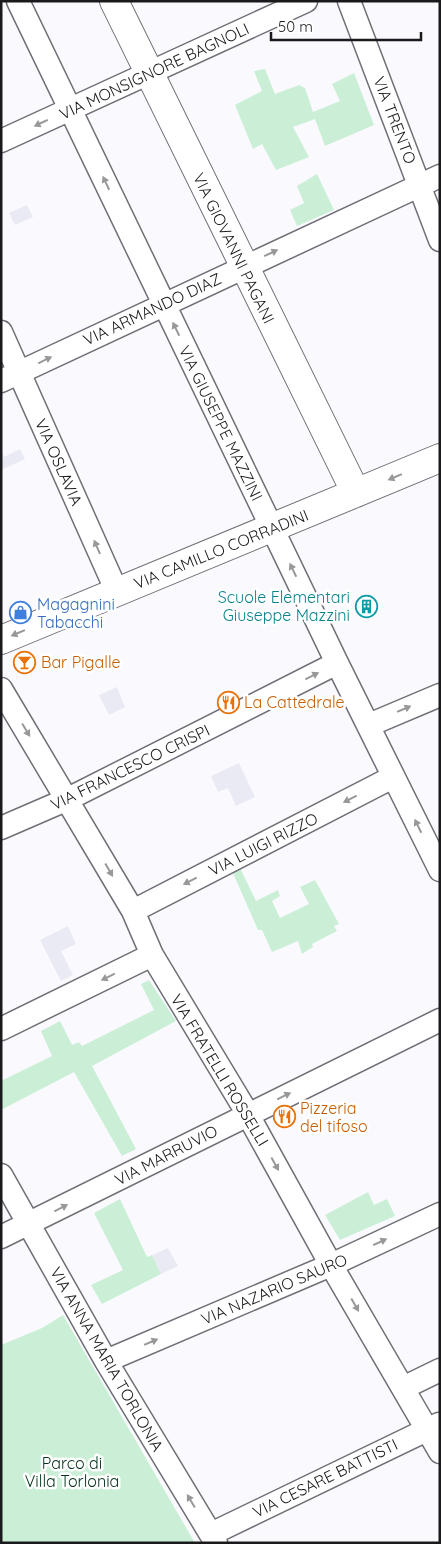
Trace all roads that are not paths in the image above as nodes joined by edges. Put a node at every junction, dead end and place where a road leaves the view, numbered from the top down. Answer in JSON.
{"nodes":[{"id":1,"x":18,"y":1,"type":"edge"},
{"id":2,"x":114,"y":1,"type":"edge"},
{"id":3,"x":306,"y":1,"type":"edge"},
{"id":4,"x":349,"y":1,"type":"edge"},
{"id":5,"x":149,"y":73,"type":"junction"},
{"id":6,"x":71,"y":108,"type":"junction"},
{"id":7,"x":1,"y":142,"type":"edge"},
{"id":8,"x":430,"y":180,"type":"edge"},
{"id":9,"x":440,"y":240,"type":"edge"},
{"id":10,"x":243,"y":267,"type":"junction"},
{"id":11,"x":164,"y":303,"type":"junction"},
{"id":12,"x":1,"y":332,"type":"edge"},
{"id":13,"x":10,"y":377,"type":"edge"},
{"id":14,"x":440,"y":458,"type":"edge"},
{"id":15,"x":356,"y":494,"type":"junction"},
{"id":16,"x":272,"y":529,"type":"junction"},
{"id":17,"x":117,"y":592,"type":"junction"},
{"id":18,"x":1,"y":640,"type":"edge"},
{"id":19,"x":337,"y":663,"type":"junction"},
{"id":20,"x":1,"y":689,"type":"edge"},
{"id":21,"x":440,"y":695,"type":"edge"},
{"id":22,"x":369,"y":725,"type":"junction"},
{"id":23,"x":393,"y":776,"type":"junction"},
{"id":24,"x":68,"y":799,"type":"junction"},
{"id":25,"x":1,"y":828,"type":"edge"},
{"id":26,"x":440,"y":870,"type":"edge"},
{"id":27,"x":133,"y":911,"type":"junction"},
{"id":28,"x":152,"y":955,"type":"junction"},
{"id":29,"x":440,"y":1020,"type":"edge"},
{"id":30,"x":1,"y":1029,"type":"edge"},
{"id":31,"x":247,"y":1114,"type":"junction"},
{"id":32,"x":1,"y":1175,"type":"edge"},
{"id":33,"x":440,"y":1214,"type":"edge"},
{"id":34,"x":29,"y":1224,"type":"junction"},
{"id":35,"x":1,"y":1237,"type":"edge"},
{"id":36,"x":331,"y":1265,"type":"junction"},
{"id":37,"x":106,"y":1361,"type":"junction"},
{"id":38,"x":440,"y":1370,"type":"edge"},
{"id":39,"x":403,"y":1388,"type":"junction"},
{"id":40,"x":433,"y":1426,"type":"edge"},
{"id":41,"x":440,"y":1452,"type":"edge"},
{"id":42,"x":214,"y":1538,"type":"edge"}],
"edges":[{"from":1,"to":6,"type":"street","name":"VIA GIUSEPPE MAZZINI"},
{"from":2,"to":5,"type":"street","name":"VIA GIOVANNI PAGANI"},
{"from":3,"to":5,"type":"street","name":"VIA MONSIGNORE BAGNOLI"},
{"from":4,"to":8,"type":"street","name":"VIA TRENTO"},
{"from":5,"to":6,"type":"street","name":"VIA MONSIGNORE BAGNOLI"},
{"from":5,"to":10,"type":"street","name":"VIA GIOVANNI PAGANI"},
{"from":6,"to":7,"type":"street","name":"VIA MONSIGNORE BAGNOLI","one_way":true},
{"from":11,"to":6,"type":"street","name":"VIA GIUSEPPE MAZZINI","one_way":true},
{"from":8,"to":9,"type":"street","name":"VIA TRENTO"},
{"from":10,"to":8,"type":"street","name":"VIA ARMANDO DIAZ","one_way":true},
{"from":10,"to":11,"type":"street","name":"VIA ARMANDO DIAZ"},
{"from":10,"to":15,"type":"street","name":"VIA GIOVANNI PAGANI"},
{"from":13,"to":11,"type":"street","name":"VIA ARMANDO DIAZ","one_way":true},
{"from":16,"to":11,"type":"street","name":"VIA GIUSEPPE MAZZINI","one_way":true},
{"from":12,"to":13,"type":"street","name":"VIA OSLAVIA"},
{"from":17,"to":13,"type":"street","name":"VIA OSLAVIA","one_way":true},
{"from":14,"to":15,"type":"street","name":"VIA CAMILLO CORRADINI","one_way":true},
{"from":15,"to":16,"type":"street","name":"VIA CAMILLO CORRADINI"},
{"from":16,"to":17,"type":"street","name":"VIA CAMILLO CORRADINI"},
{"from":19,"to":16,"type":"street","name":"VIA GIUSEPPE MAZZINI","one_way":true},
{"from":17,"to":18,"type":"street","name":"VIA CAMILLO CORRADINI","one_way":true},
{"from":19,"to":22,"type":"street","name":"VIA GIUSEPPE MAZZINI"},
{"from":24,"to":19,"type":"street","name":"VIA FRANCESCO CRISPI","one_way":true},
{"from":20,"to":24,"type":"street","name":"VIA FRATELLI ROSSELLI","one_way":true},
{"from":22,"to":21,"type":"street","one_way":true},
{"from":22,"to":23,"type":"street","name":"VIA GIUSEPPE MAZZINI"},
{"from":26,"to":23,"type":"street","name":"VIA GIUSEPPE MAZZINI","one_way":true},
{"from":23,"to":27,"type":"street","name":"VIA LUIGI RIZZO","one_way":true},
{"from":24,"to":25,"type":"street","name":"VIA FRANCESCO CRISPI"},
{"from":24,"to":27,"type":"street","name":"VIA FRATELLI ROSSELLI","one_way":true},
{"from":27,"to":28,"type":"street","name":"VIA FRATELLI ROSSELLI"},
{"from":28,"to":30,"type":"street","one_way":true},
{"from":28,"to":31,"type":"street","name":"VIA FRATELLI ROSSELLI"},
{"from":31,"to":29,"type":"street","name":"VIA MARRUVIO","one_way":true},
{"from":34,"to":31,"type":"street","name":"VIA MARRUVIO","one_way":true},
{"from":31,"to":36,"type":"street","name":"VIA FRATELLI ROSSELLI","one_way":true},
{"from":32,"to":34,"type":"street","name":"VIA ANNA MARIA TORLONIA"},
{"from":36,"to":33,"type":"street","name":"VIA NAZARIO SAURO","one_way":true},
{"from":34,"to":35,"type":"street","name":"VIA MARRUVIO"},
{"from":34,"to":37,"type":"street","name":"VIA ANNA MARIA TORLONIA"},
{"from":37,"to":36,"type":"street","name":"VIA NAZARIO SAURO","one_way":true},
{"from":36,"to":39,"type":"street","name":"VIA FRATELLI ROSSELLI","one_way":true},
{"from":42,"to":37,"type":"street","name":"VIA ANNA MARIA TORLONIA","one_way":true},
{"from":38,"to":39,"type":"street"},
{"from":39,"to":40,"type":"street","name":"VIA FRATELLI ROSSELLI"},
{"from":40,"to":41,"type":"street","name":"VIA FRATELLI ROSSELLI"},
{"from":40,"to":42,"type":"street","name":"VIA CESARE BATTISTI"}]}
